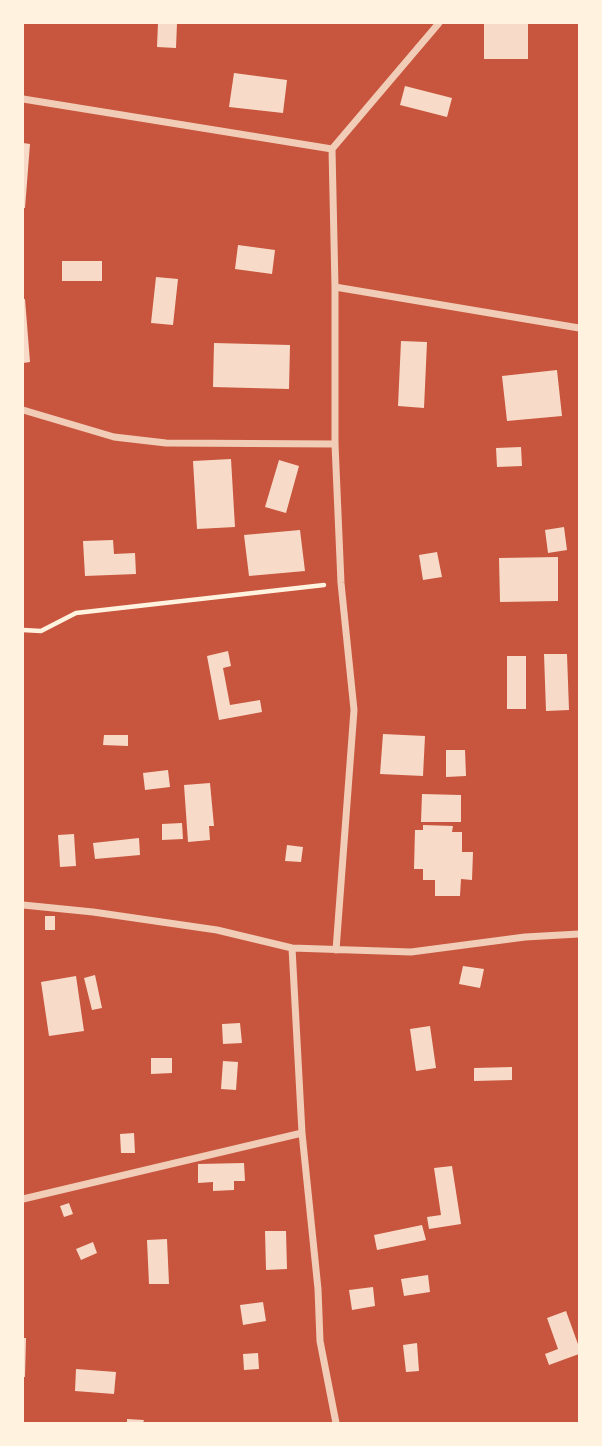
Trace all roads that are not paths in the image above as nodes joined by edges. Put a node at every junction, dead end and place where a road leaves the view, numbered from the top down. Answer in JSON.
{"nodes":[{"id":1,"x":439,"y":23,"type":"edge"},
{"id":2,"x":23,"y":99,"type":"edge"},
{"id":3,"x":332,"y":149,"type":"junction"},
{"id":4,"x":335,"y":287,"type":"junction"},
{"id":5,"x":579,"y":328,"type":"edge"},
{"id":6,"x":23,"y":410,"type":"edge"},
{"id":7,"x":335,"y":444,"type":"junction"},
{"id":8,"x":23,"y":905,"type":"edge"},
{"id":9,"x":579,"y":934,"type":"edge"},
{"id":10,"x":292,"y":948,"type":"junction"},
{"id":11,"x":336,"y":950,"type":"junction"},
{"id":12,"x":302,"y":1133,"type":"junction"},
{"id":13,"x":23,"y":1199,"type":"edge"},
{"id":14,"x":336,"y":1423,"type":"edge"}],
"edges":[{"from":1,"to":3,"type":"street"},
{"from":2,"to":3,"type":"street"},
{"from":3,"to":4,"type":"street"},
{"from":4,"to":5,"type":"street"},
{"from":4,"to":7,"type":"street"},
{"from":6,"to":7,"type":"street"},
{"from":7,"to":11,"type":"street"},
{"from":8,"to":10,"type":"street"},
{"from":9,"to":11,"type":"street"},
{"from":10,"to":11,"type":"street"},
{"from":10,"to":12,"type":"street"},
{"from":12,"to":13,"type":"street"},
{"from":12,"to":14,"type":"street"}]}
